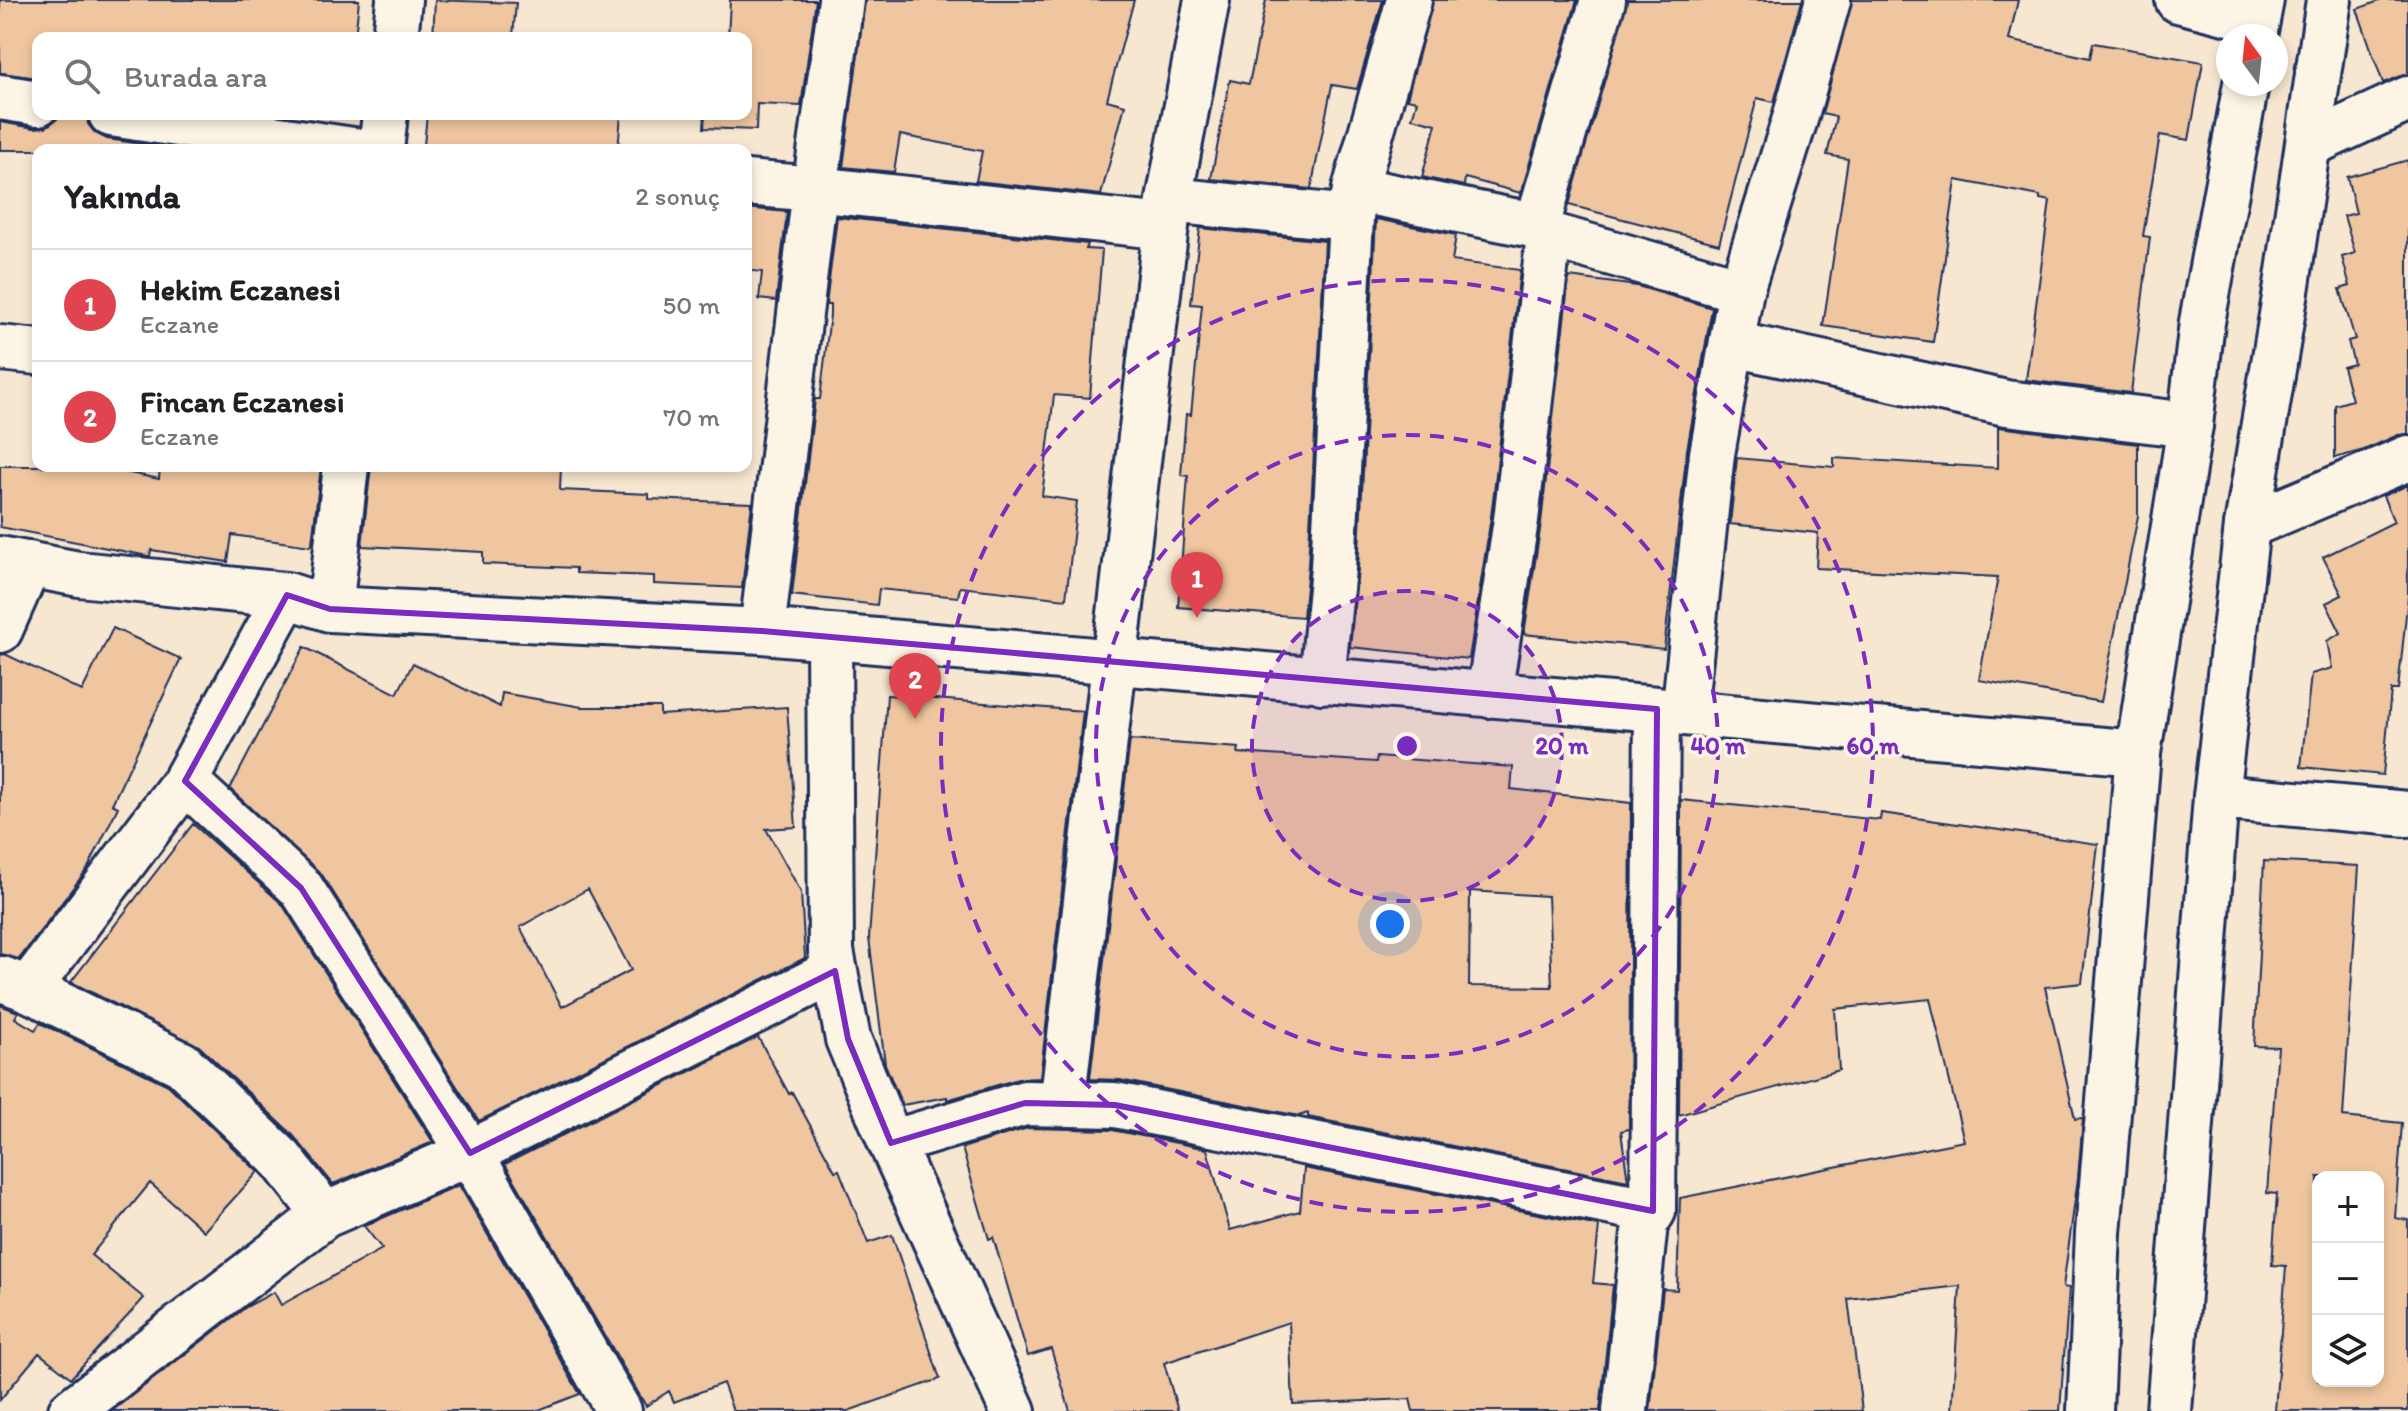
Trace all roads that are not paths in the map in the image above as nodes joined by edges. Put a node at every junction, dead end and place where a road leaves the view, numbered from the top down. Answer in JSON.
{"nodes":[{"id":1,"x":399,"y":0,"type":"edge"},
{"id":2,"x":841,"y":0,"type":"edge"},
{"id":3,"x":1207,"y":0,"type":"edge"},
{"id":4,"x":1409,"y":0,"type":"edge"},
{"id":5,"x":1603,"y":0,"type":"edge"},
{"id":6,"x":1828,"y":0,"type":"edge"},
{"id":7,"x":2178,"y":0,"type":"edge"},
{"id":8,"x":2329,"y":0,"type":"edge"},
{"id":9,"x":2257,"y":19,"type":"edge"},
{"id":10,"x":396,"y":32,"type":"edge"},
{"id":11,"x":2244,"y":96,"type":"edge"},
{"id":12,"x":0,"y":97,"type":"edge"},
{"id":13,"x":2408,"y":99,"type":"edge"},
{"id":14,"x":32,"y":102,"type":"edge"},
{"id":15,"x":151,"y":120,"type":"edge"},
{"id":16,"x":384,"y":120,"type":"edge"},
{"id":17,"x":313,"y":144,"type":"edge"},
{"id":18,"x":382,"y":144,"type":"edge"},
{"id":19,"x":2308,"y":145,"type":"junction"},
{"id":20,"x":752,"y":184,"type":"edge"},
{"id":21,"x":815,"y":189,"type":"junction"},
{"id":22,"x":1353,"y":204,"type":"junction"},
{"id":23,"x":1168,"y":214,"type":"junction"},
{"id":24,"x":1543,"y":231,"type":"junction"},
{"id":25,"x":1741,"y":290,"type":"junction"},
{"id":26,"x":1733,"y":344,"type":"junction"},
{"id":27,"x":0,"y":348,"type":"edge"},
{"id":28,"x":32,"y":351,"type":"edge"},
{"id":29,"x":2190,"y":425,"type":"junction"},
{"id":30,"x":2408,"y":458,"type":"edge"},
{"id":31,"x":345,"y":472,"type":"edge"},
{"id":32,"x":2247,"y":526,"type":"junction"},
{"id":33,"x":14,"y":562,"type":"edge"},
{"id":34,"x":287,"y":595,"type":"junction"},
{"id":35,"x":330,"y":609,"type":"junction"},
{"id":36,"x":0,"y":630,"type":"edge"},
{"id":37,"x":762,"y":631,"type":"junction"},
{"id":38,"x":829,"y":639,"type":"junction"},
{"id":39,"x":1114,"y":663,"type":"junction"},
{"id":40,"x":1322,"y":681,"type":"junction"},
{"id":41,"x":1489,"y":695,"type":"junction"},
{"id":42,"x":1671,"y":711,"type":"junction"},
{"id":43,"x":2138,"y":753,"type":"junction"},
{"id":44,"x":185,"y":781,"type":"junction"},
{"id":45,"x":2216,"y":797,"type":"junction"},
{"id":46,"x":2408,"y":814,"type":"edge"},
{"id":47,"x":835,"y":971,"type":"junction"},
{"id":48,"x":14,"y":984,"type":"edge"},
{"id":49,"x":1062,"y":1104,"type":"junction"},
{"id":50,"x":891,"y":1143,"type":"junction"},
{"id":51,"x":470,"y":1153,"type":"junction"},
{"id":52,"x":1653,"y":1211,"type":"junction"},
{"id":53,"x":325,"y":1215,"type":"junction"},
{"id":54,"x":71,"y":1411,"type":"edge"},
{"id":55,"x":619,"y":1411,"type":"edge"},
{"id":56,"x":1013,"y":1411,"type":"edge"},
{"id":57,"x":1625,"y":1411,"type":"edge"},
{"id":58,"x":2090,"y":1411,"type":"edge"},
{"id":59,"x":2169,"y":1411,"type":"edge"}],
"edges":[{"from":1,"to":10,"type":"street"},
{"from":2,"to":21,"type":"street"},
{"from":3,"to":23,"type":"street"},
{"from":4,"to":22,"type":"street"},
{"from":5,"to":24,"type":"street"},
{"from":6,"to":25,"type":"street"},
{"from":7,"to":9,"type":"street"},
{"from":8,"to":19,"type":"street"},
{"from":11,"to":29,"type":"street"},
{"from":12,"to":14,"type":"street"},
{"from":13,"to":19,"type":"street"},
{"from":15,"to":17,"type":"street"},
{"from":16,"to":18,"type":"street"},
{"from":19,"to":32,"type":"street"},
{"from":20,"to":21,"type":"street"},
{"from":21,"to":23,"type":"street"},
{"from":21,"to":37,"type":"street"},
{"from":22,"to":23,"type":"street"},
{"from":22,"to":24,"type":"street"},
{"from":22,"to":40,"type":"street"},
{"from":23,"to":39,"type":"street"},
{"from":24,"to":25,"type":"street"},
{"from":24,"to":41,"type":"street"},
{"from":25,"to":26,"type":"street"},
{"from":26,"to":29,"type":"street"},
{"from":26,"to":42,"type":"street"},
{"from":27,"to":28,"type":"street"},
{"from":29,"to":43,"type":"street"},
{"from":30,"to":32,"type":"street"},
{"from":31,"to":35,"type":"street"},
{"from":32,"to":45,"type":"street"},
{"from":33,"to":34,"type":"street"},
{"from":33,"to":36,"type":"street"},
{"from":34,"to":35,"type":"street"},
{"from":34,"to":44,"type":"street"},
{"from":35,"to":37,"type":"street"},
{"from":37,"to":38,"type":"street"},
{"from":38,"to":39,"type":"street"},
{"from":38,"to":47,"type":"street"},
{"from":39,"to":40,"type":"street"},
{"from":39,"to":49,"type":"street"},
{"from":40,"to":41,"type":"street"},
{"from":41,"to":42,"type":"street"},
{"from":42,"to":43,"type":"street"},
{"from":42,"to":52,"type":"street"},
{"from":43,"to":58,"type":"street"},
{"from":44,"to":48,"type":"street"},
{"from":44,"to":51,"type":"street"},
{"from":45,"to":46,"type":"street"},
{"from":45,"to":59,"type":"street"},
{"from":47,"to":50,"type":"street"},
{"from":47,"to":51,"type":"street"},
{"from":48,"to":53,"type":"street"},
{"from":49,"to":50,"type":"street"},
{"from":49,"to":52,"type":"street"},
{"from":50,"to":56,"type":"street"},
{"from":51,"to":53,"type":"street"},
{"from":51,"to":55,"type":"street"},
{"from":52,"to":57,"type":"street"},
{"from":53,"to":54,"type":"street"}]}
